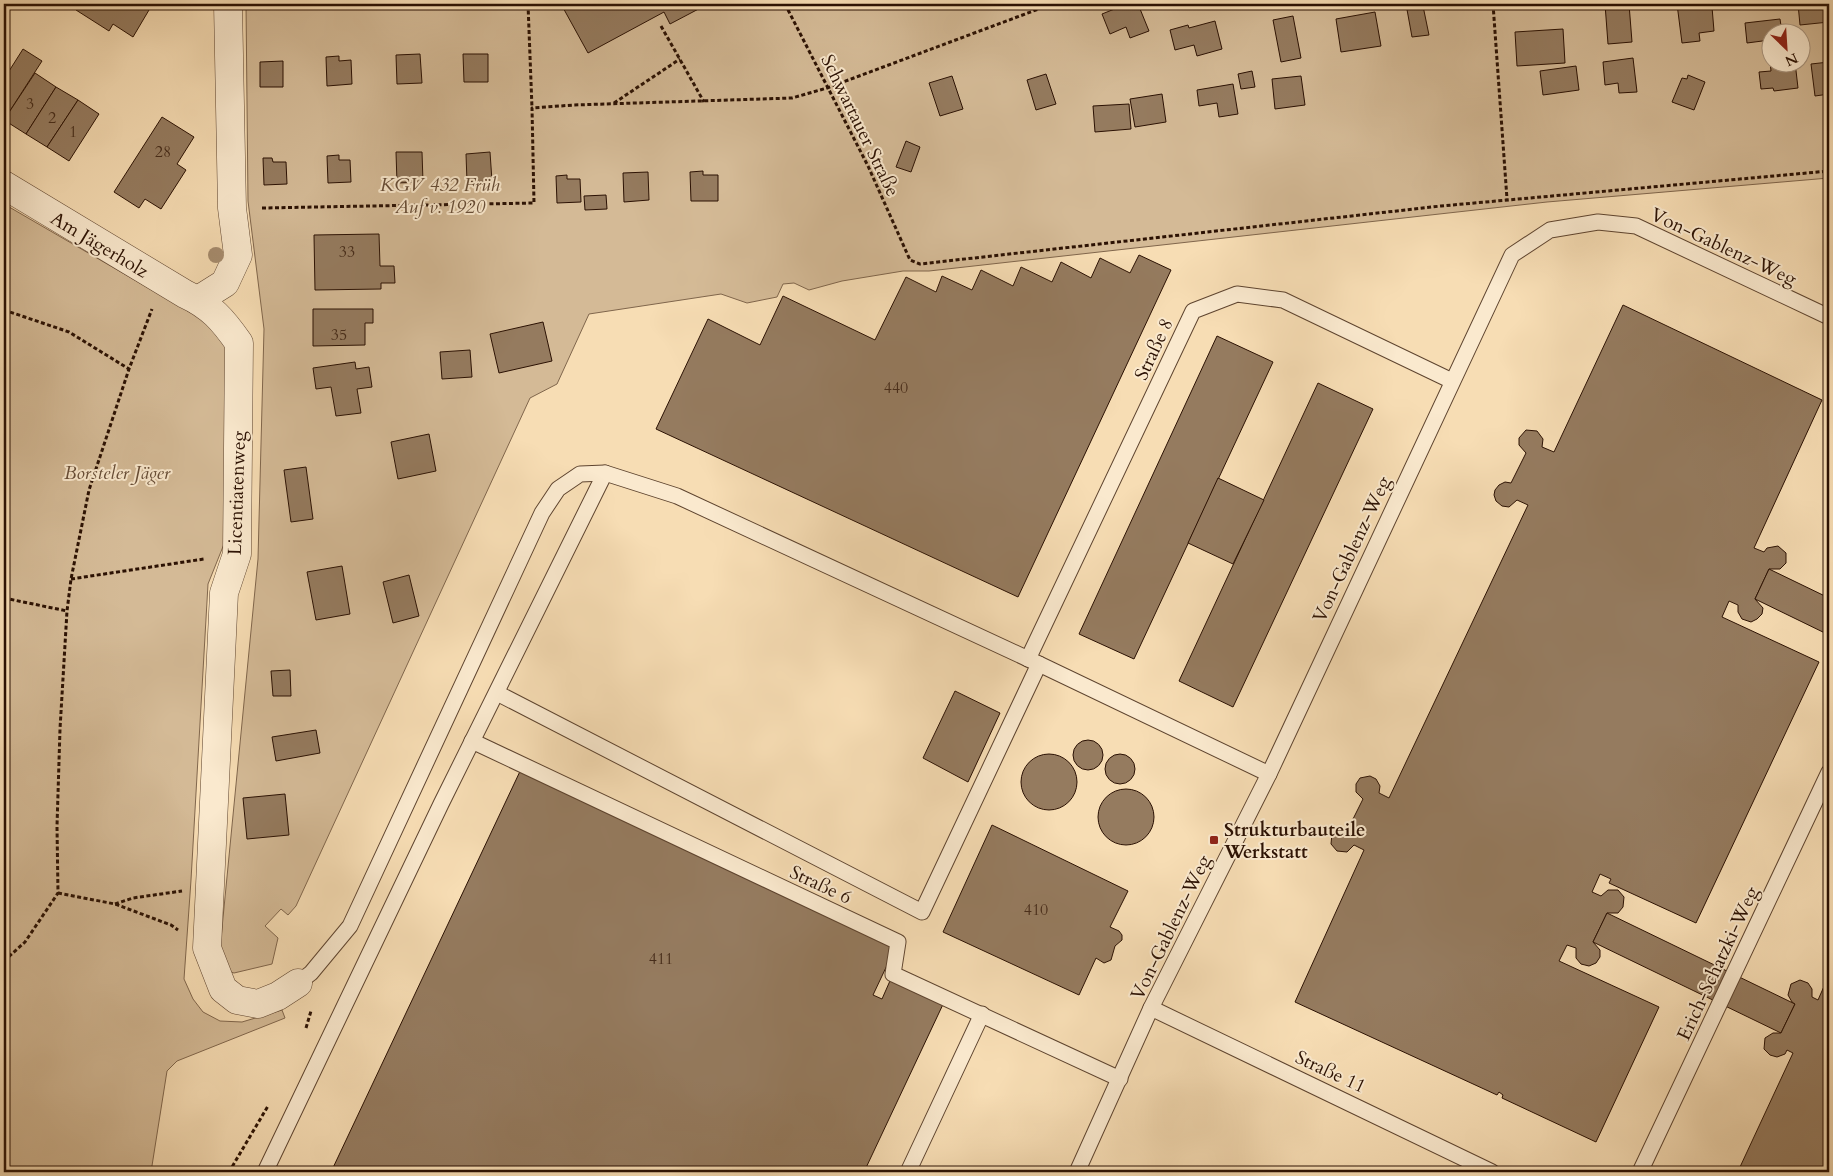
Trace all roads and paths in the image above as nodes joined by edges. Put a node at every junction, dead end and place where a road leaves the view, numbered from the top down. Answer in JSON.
{"nodes":[{"id":1,"x":228,"y":4,"type":"edge"},
{"id":2,"x":528,"y":4,"type":"edge"},
{"id":3,"x":785,"y":4,"type":"edge"},
{"id":4,"x":1052,"y":4,"type":"edge"},
{"id":5,"x":1493,"y":4,"type":"edge"},
{"id":6,"x":661,"y":26,"type":"dead end"},
{"id":7,"x":680,"y":58,"type":"junction"},
{"id":8,"x":827,"y":88,"type":"junction"},
{"id":9,"x":704,"y":102,"type":"junction"},
{"id":10,"x":613,"y":104,"type":"junction"},
{"id":11,"x":532,"y":108,"type":"junction"},
{"id":12,"x":1829,"y":171,"type":"edge"},
{"id":13,"x":4,"y":185,"type":"edge"},
{"id":14,"x":1507,"y":199,"type":"junction"},
{"id":15,"x":232,"y":208,"type":"junction"},
{"id":16,"x":198,"y":300,"type":"junction"},
{"id":17,"x":154,"y":306,"type":"dead end"},
{"id":18,"x":4,"y":310,"type":"edge"},
{"id":19,"x":1829,"y":317,"type":"edge"},
{"id":20,"x":128,"y":369,"type":"junction"},
{"id":21,"x":1452,"y":381,"type":"junction"},
{"id":22,"x":605,"y":473,"type":"junction"},
{"id":23,"x":237,"y":554,"type":"junction"},
{"id":24,"x":71,"y":579,"type":"junction"},
{"id":25,"x":4,"y":598,"type":"edge"},
{"id":26,"x":67,"y":611,"type":"junction"},
{"id":27,"x":1034,"y":661,"type":"junction"},
{"id":28,"x":496,"y":693,"type":"junction"},
{"id":29,"x":472,"y":741,"type":"junction"},
{"id":30,"x":1829,"y":772,"type":"edge"},
{"id":31,"x":1269,"y":774,"type":"junction"},
{"id":32,"x":210,"y":888,"type":"junction"},
{"id":33,"x":58,"y":893,"type":"junction"},
{"id":34,"x":115,"y":904,"type":"junction"},
{"id":35,"x":207,"y":948,"type":"junction"},
{"id":36,"x":4,"y":961,"type":"edge"},
{"id":37,"x":305,"y":978,"type":"junction"},
{"id":38,"x":1151,"y":1008,"type":"junction"},
{"id":39,"x":982,"y":1014,"type":"junction"},
{"id":40,"x":305,"y":1030,"type":"dead end"},
{"id":41,"x":4,"y":1077,"type":"edge"},
{"id":42,"x":1120,"y":1079,"type":"junction"},
{"id":43,"x":4,"y":1096,"type":"edge"},
{"id":44,"x":273,"y":1099,"type":"dead end"},
{"id":45,"x":229,"y":1172,"type":"edge"},
{"id":46,"x":265,"y":1172,"type":"edge"},
{"id":47,"x":908,"y":1172,"type":"edge"},
{"id":48,"x":1077,"y":1172,"type":"edge"},
{"id":49,"x":1492,"y":1172,"type":"edge"},
{"id":50,"x":1640,"y":1172,"type":"edge"}],
"edges":[{"from":1,"to":15,"type":"street"},
{"from":2,"to":11,"type":"path"},
{"from":3,"to":8,"type":"path","name":"Schwartauer Straße"},
{"from":4,"to":8,"type":"path"},
{"from":5,"to":14,"type":"path"},
{"from":6,"to":7,"type":"path"},
{"from":7,"to":9,"type":"path"},
{"from":7,"to":10,"type":"path"},
{"from":8,"to":9,"type":"path"},
{"from":8,"to":14,"type":"path","name":"Schwartauer Straße"},
{"from":9,"to":10,"type":"path"},
{"from":10,"to":11,"type":"path"},
{"from":11,"to":15,"type":"path"},
{"from":12,"to":14,"type":"path"},
{"from":13,"to":16,"type":"street","name":"Am Jägerholz"},
{"from":15,"to":16,"type":"street"},
{"from":16,"to":23,"type":"street","name":"Licentiatenweg"},
{"from":17,"to":20,"type":"path"},
{"from":18,"to":20,"type":"path"},
{"from":19,"to":21,"type":"lane","name":"Von-Gablenz-Weg"},
{"from":20,"to":24,"type":"path"},
{"from":21,"to":27,"type":"lane","name":"Straße 8"},
{"from":21,"to":31,"type":"lane","name":"Von-Gablenz-Weg"},
{"from":22,"to":27,"type":"lane"},
{"from":22,"to":28,"type":"lane"},
{"from":22,"to":37,"type":"lane"},
{"from":23,"to":24,"type":"path"},
{"from":23,"to":32,"type":"street","name":"Licentiatenweg"},
{"from":24,"to":26,"type":"path"},
{"from":25,"to":26,"type":"path"},
{"from":26,"to":33,"type":"path"},
{"from":27,"to":28,"type":"lane","name":"Straße 8"},
{"from":27,"to":31,"type":"lane"},
{"from":28,"to":29,"type":"lane"},
{"from":29,"to":39,"type":"lane","name":"Straße 6"},
{"from":29,"to":46,"type":"lane"},
{"from":30,"to":50,"type":"lane","name":"Erich-Schatzki-Weg"},
{"from":31,"to":38,"type":"lane","name":"Von-Gablenz-Weg"},
{"from":32,"to":34,"type":"path"},
{"from":32,"to":35,"type":"street","name":"Licentiatenweg"},
{"from":33,"to":34,"type":"path"},
{"from":33,"to":36,"type":"path"},
{"from":34,"to":35,"type":"path"},
{"from":35,"to":37,"type":"street","name":"Licentiatenweg"},
{"from":37,"to":40,"type":"path"},
{"from":38,"to":42,"type":"lane","name":"Von-Gablenz-Weg"},
{"from":38,"to":49,"type":"lane","name":"Straße 11"},
{"from":39,"to":42,"type":"lane","name":"Straße 6"},
{"from":39,"to":47,"type":"lane"},
{"from":41,"to":43,"type":"path"},
{"from":42,"to":48,"type":"lane","name":"Von-Gablenz-Weg"},
{"from":44,"to":45,"type":"path"}]}
